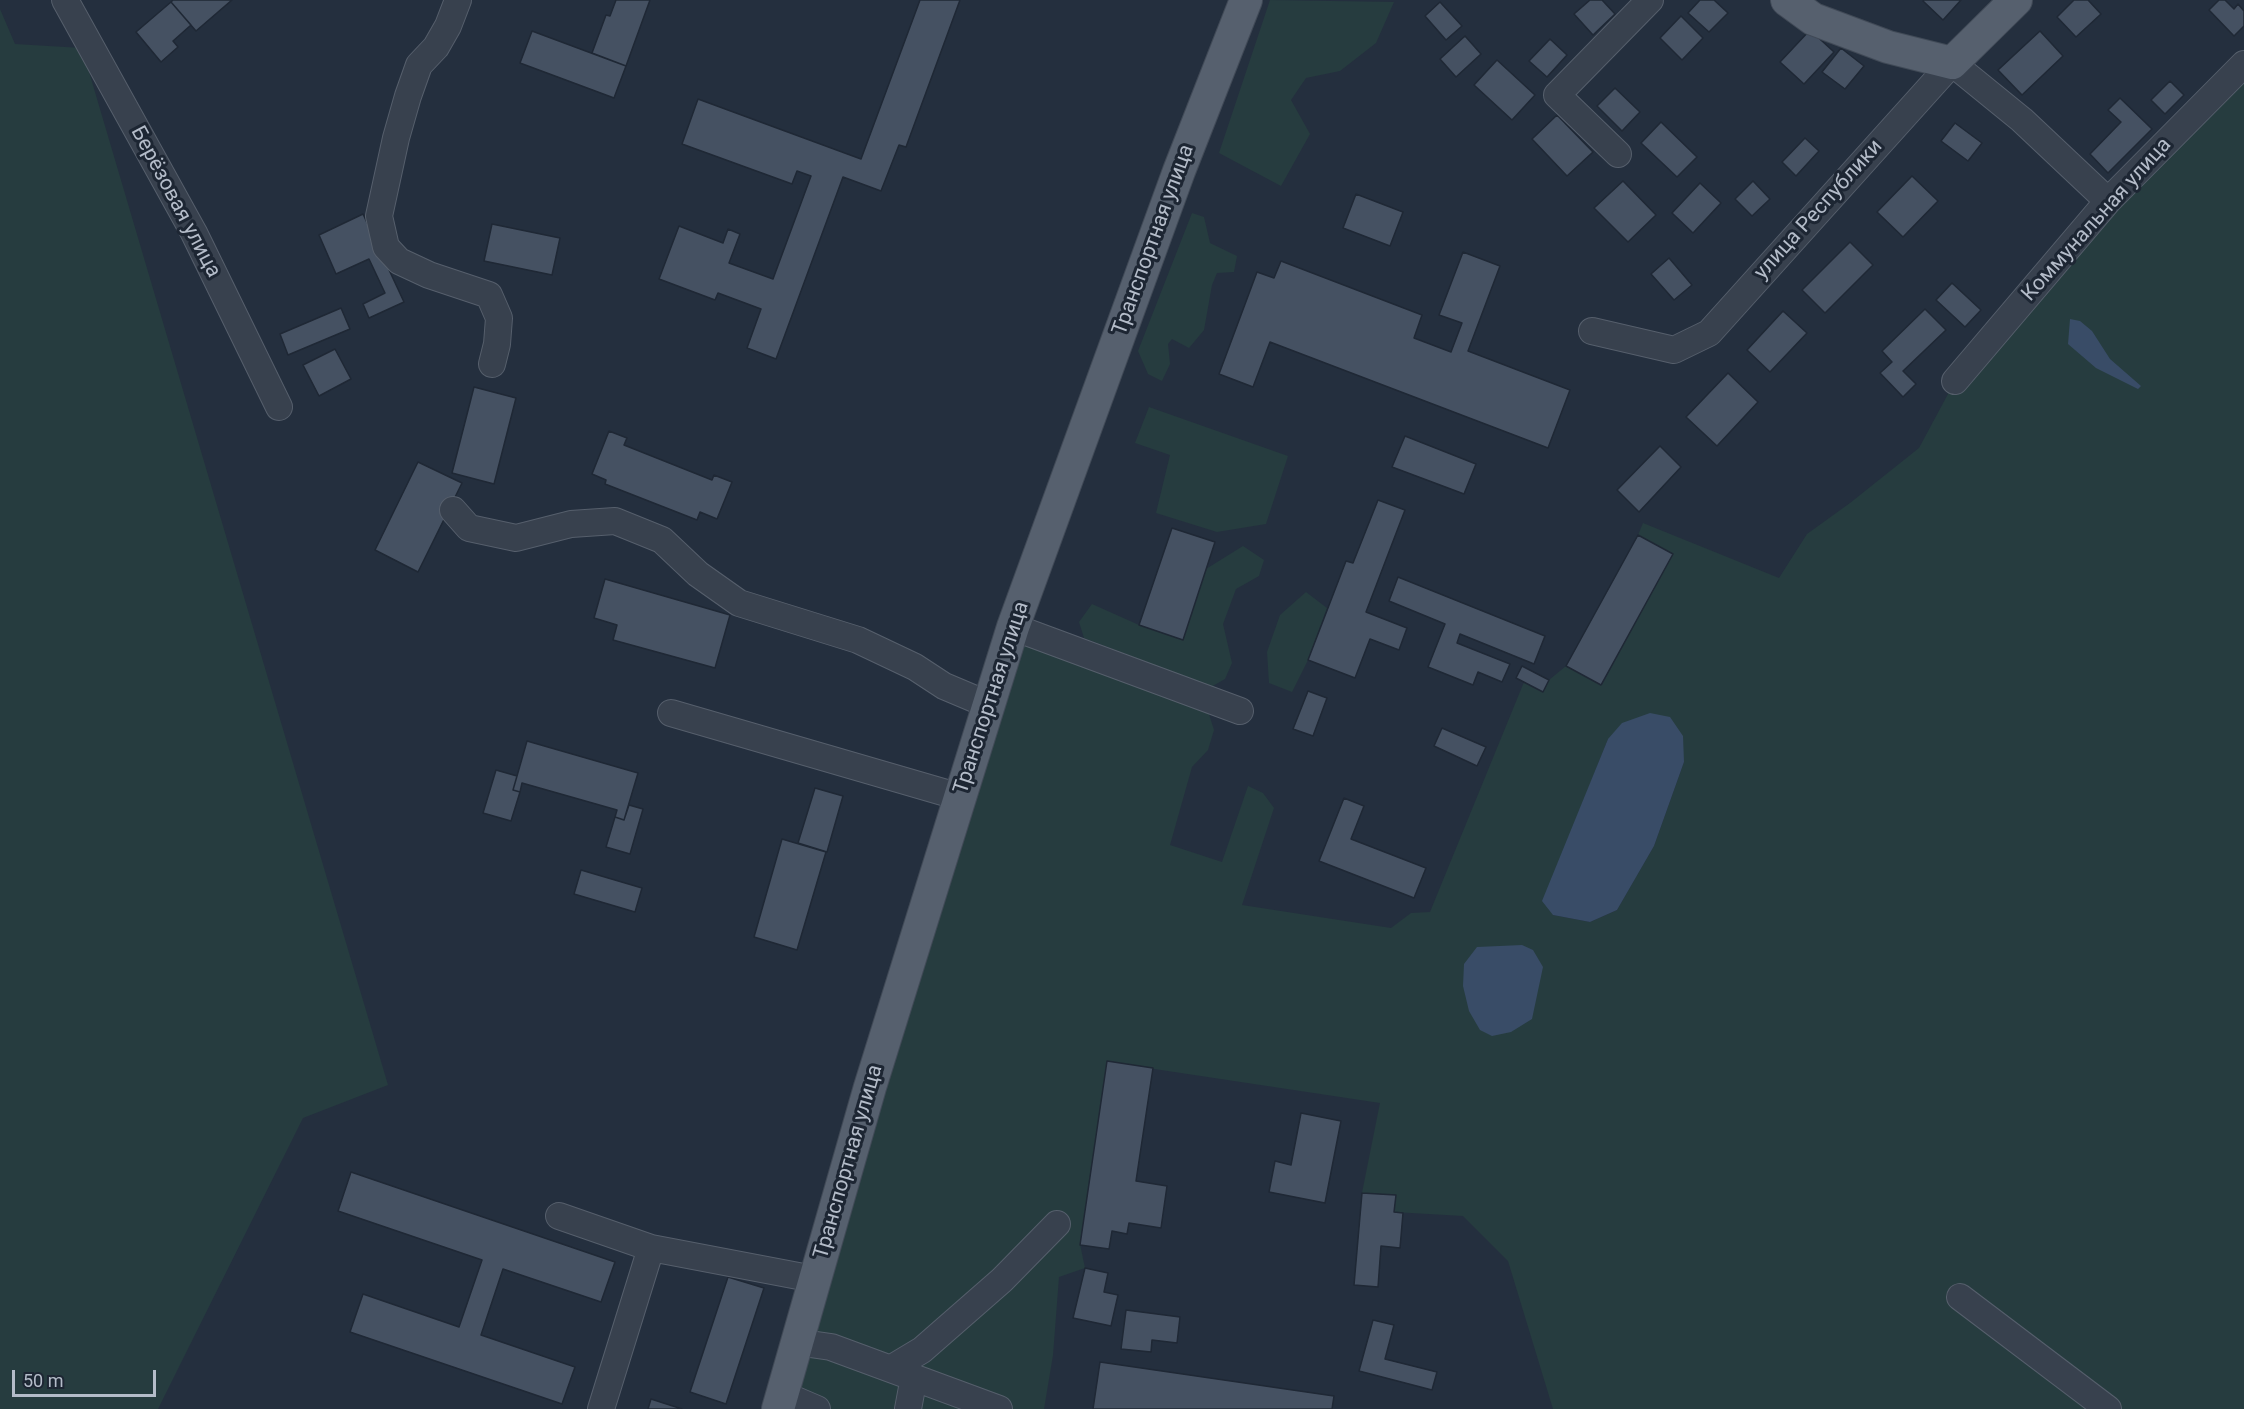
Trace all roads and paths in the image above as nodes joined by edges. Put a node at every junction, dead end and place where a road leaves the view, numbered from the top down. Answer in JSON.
{"nodes":[{"id":1,"x":65,"y":0,"type":"edge"},
{"id":2,"x":458,"y":0,"type":"edge"},
{"id":3,"x":1246,"y":0,"type":"edge"},
{"id":4,"x":1650,"y":0,"type":"edge"},
{"id":5,"x":1787,"y":0,"type":"edge"},
{"id":6,"x":2016,"y":0,"type":"edge"},
{"id":7,"x":1953,"y":63,"type":"junction"},
{"id":8,"x":2244,"y":64,"type":"edge"},
{"id":9,"x":1618,"y":154,"type":"dead end"},
{"id":10,"x":2108,"y":201,"type":"junction"},
{"id":11,"x":1592,"y":331,"type":"dead end"},
{"id":12,"x":492,"y":364,"type":"dead end"},
{"id":13,"x":1955,"y":381,"type":"dead end"},
{"id":14,"x":279,"y":407,"type":"dead end"},
{"id":15,"x":453,"y":510,"type":"dead end"},
{"id":16,"x":1013,"y":627,"type":"junction"},
{"id":17,"x":989,"y":705,"type":"junction"},
{"id":18,"x":1240,"y":711,"type":"dead end"},
{"id":19,"x":671,"y":713,"type":"dead end"},
{"id":20,"x":960,"y":797,"type":"junction"},
{"id":21,"x":559,"y":1216,"type":"dead end"},
{"id":22,"x":1057,"y":1224,"type":"dead end"},
{"id":23,"x":651,"y":1248,"type":"junction"},
{"id":24,"x":814,"y":1279,"type":"junction"},
{"id":25,"x":1960,"y":1297,"type":"dead end"},
{"id":26,"x":796,"y":1342,"type":"junction"},
{"id":27,"x":903,"y":1372,"type":"junction"},
{"id":28,"x":780,"y":1401,"type":"edge"},
{"id":29,"x":601,"y":1409,"type":"edge"},
{"id":30,"x":817,"y":1409,"type":"edge"},
{"id":31,"x":908,"y":1409,"type":"edge"},
{"id":32,"x":999,"y":1409,"type":"edge"},
{"id":33,"x":2108,"y":1409,"type":"edge"}],
"edges":[{"from":1,"to":14,"type":"street","name":"Берёзовая улица"},
{"from":2,"to":12,"type":"street"},
{"from":3,"to":16,"type":"main road","name":"Транспортная улица"},
{"from":4,"to":9,"type":"street"},
{"from":5,"to":7,"type":"main road"},
{"from":6,"to":7,"type":"main road","name":"улица Республики"},
{"from":7,"to":10,"type":"street"},
{"from":7,"to":11,"type":"street","name":"улица Республики"},
{"from":8,"to":10,"type":"street","name":"Коммунальная улица"},
{"from":10,"to":13,"type":"street","name":"Коммунальная улица"},
{"from":15,"to":17,"type":"street"},
{"from":16,"to":17,"type":"main road","name":"Транспортная улица"},
{"from":16,"to":18,"type":"street"},
{"from":17,"to":20,"type":"main road","name":"Транспортная улица"},
{"from":19,"to":20,"type":"street"},
{"from":20,"to":24,"type":"main road","name":"Транспортная улица"},
{"from":21,"to":23,"type":"street"},
{"from":22,"to":27,"type":"street"},
{"from":23,"to":24,"type":"street"},
{"from":23,"to":29,"type":"street"},
{"from":24,"to":26,"type":"main road","name":"Транспортная улица"},
{"from":25,"to":33,"type":"street"},
{"from":26,"to":27,"type":"street"},
{"from":26,"to":28,"type":"main road","name":"Транспортная улица"},
{"from":27,"to":31,"type":"street"},
{"from":27,"to":32,"type":"street"},
{"from":28,"to":30,"type":"street"}]}
